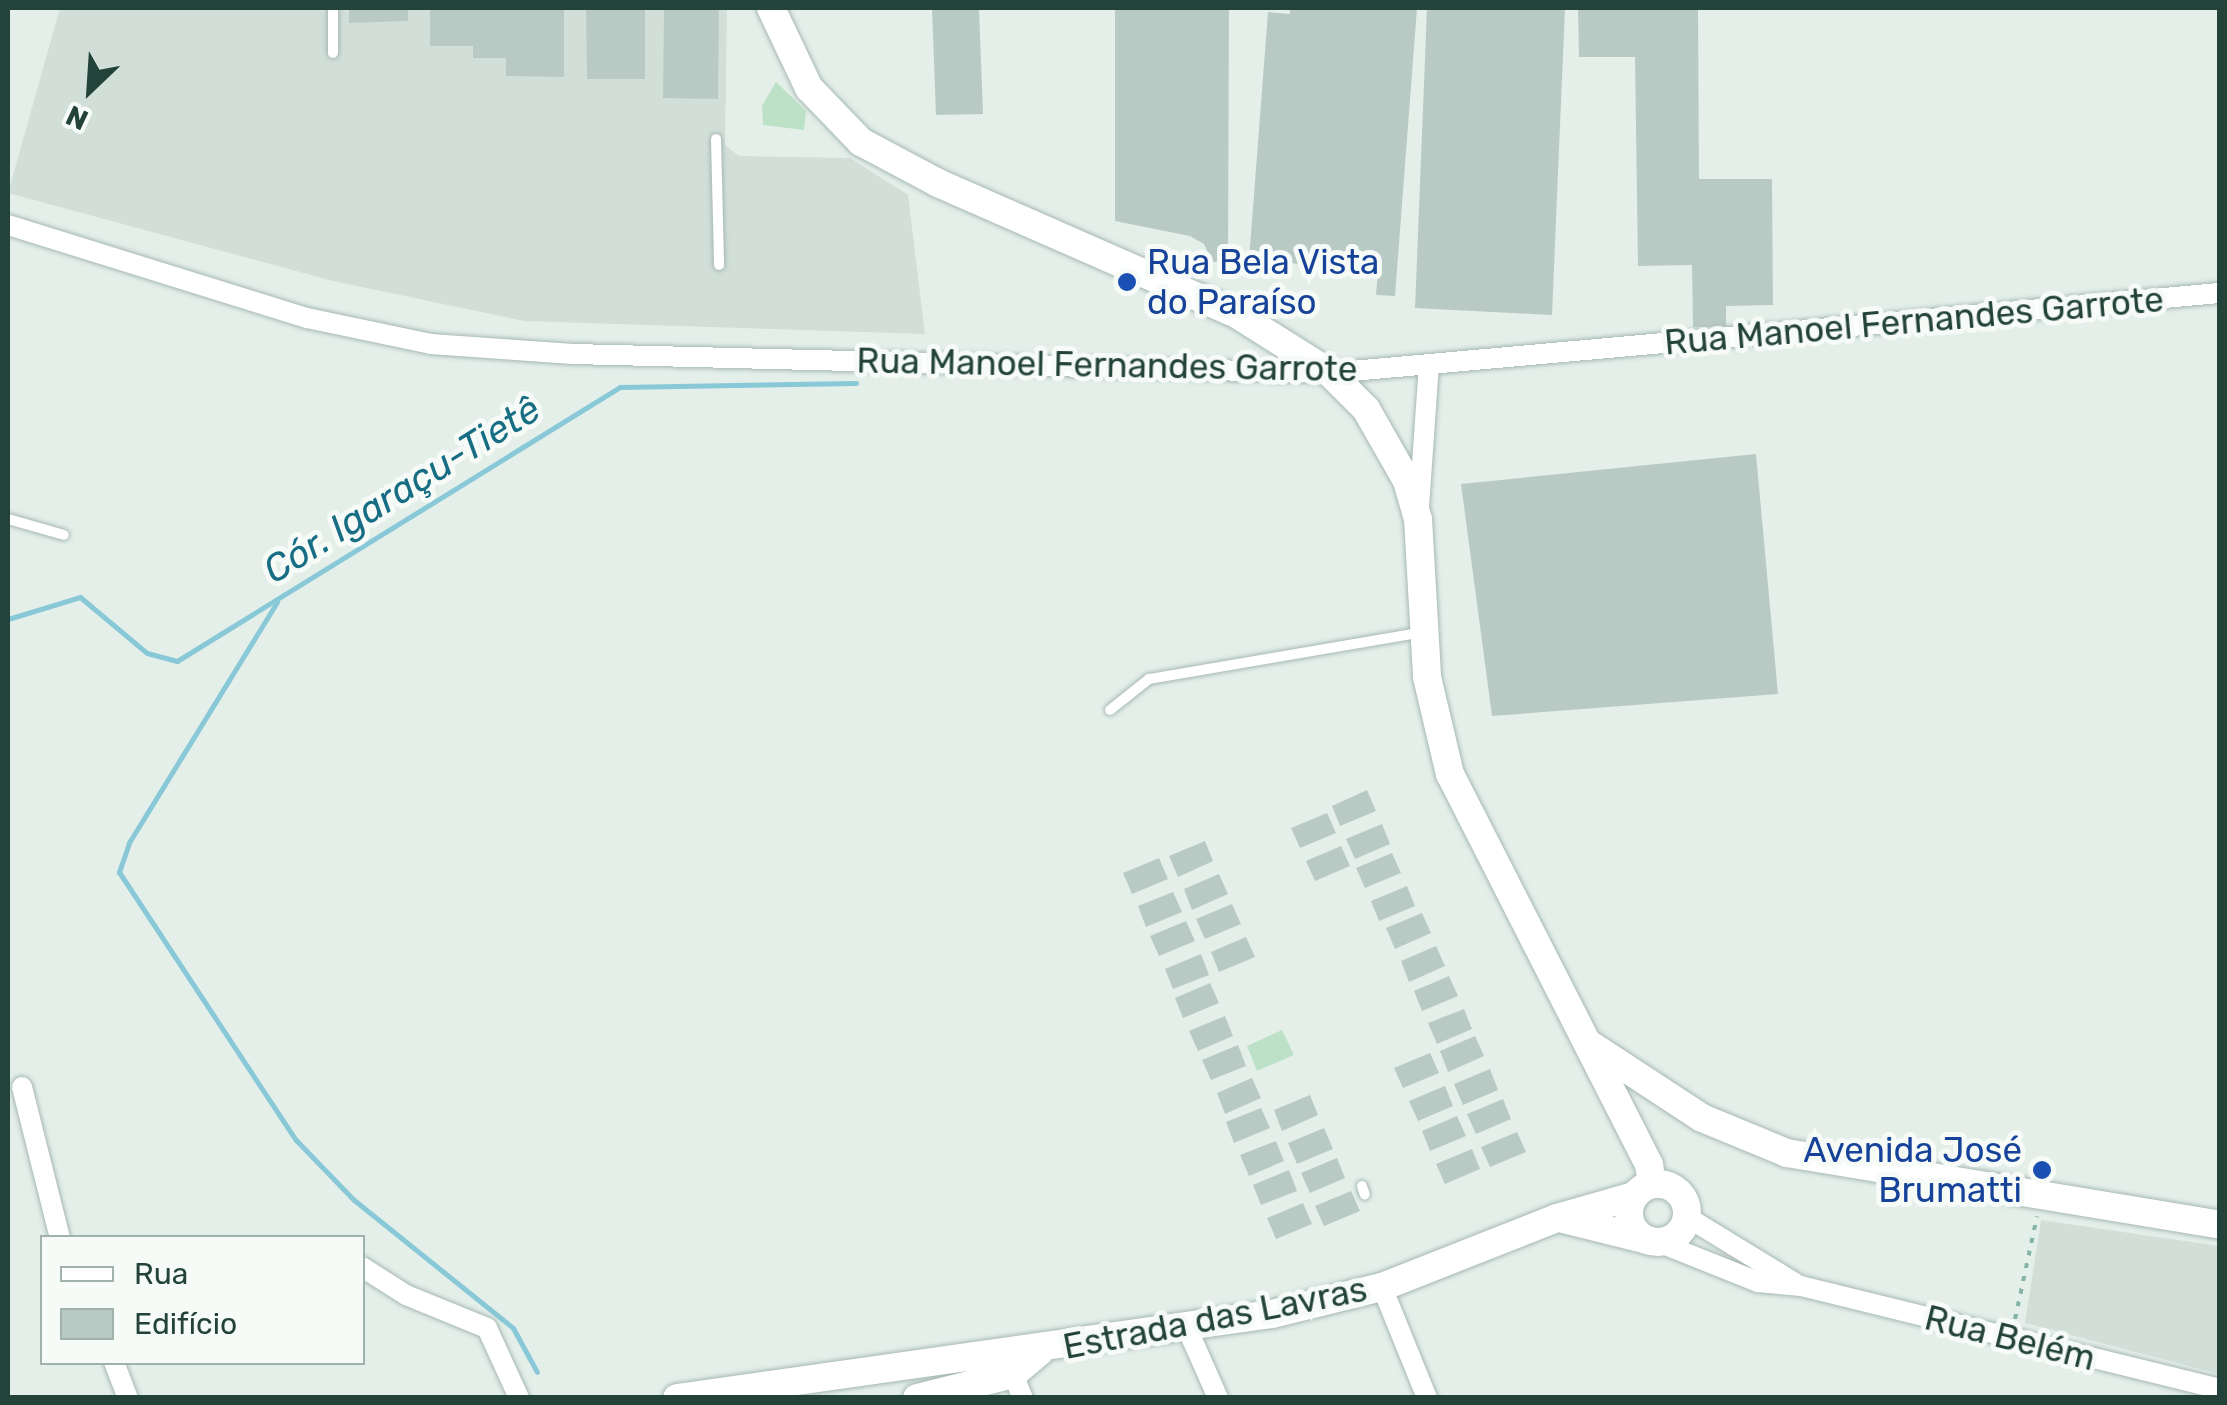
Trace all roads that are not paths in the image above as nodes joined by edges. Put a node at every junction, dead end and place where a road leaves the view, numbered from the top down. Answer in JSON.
{"nodes":[{"id":1,"x":333,"y":8,"type":"edge"},
{"id":2,"x":771,"y":8,"type":"edge"},
{"id":3,"x":333,"y":53,"type":"dead end"},
{"id":4,"x":716,"y":139,"type":"dead end"},
{"id":5,"x":8,"y":225,"type":"edge"},
{"id":6,"x":719,"y":265,"type":"dead end"},
{"id":7,"x":2220,"y":293,"type":"edge"},
{"id":8,"x":1429,"y":364,"type":"junction"},
{"id":9,"x":1330,"y":373,"type":"junction"},
{"id":10,"x":8,"y":519,"type":"edge"},
{"id":11,"x":1418,"y":519,"type":"junction"},
{"id":12,"x":64,"y":534,"type":"dead end"},
{"id":13,"x":1425,"y":632,"type":"junction"},
{"id":14,"x":1110,"y":710,"type":"dead end"},
{"id":15,"x":1586,"y":1042,"type":"junction"},
{"id":16,"x":1625,"y":1069,"type":"junction"},
{"id":17,"x":22,"y":1087,"type":"dead end"},
{"id":18,"x":1654,"y":1190,"type":"junction"},
{"id":19,"x":1687,"y":1216,"type":"junction"},
{"id":20,"x":1558,"y":1218,"type":"junction"},
{"id":21,"x":2220,"y":1225,"type":"edge"},
{"id":22,"x":59,"y":1235,"type":"edge"},
{"id":23,"x":1651,"y":1240,"type":"junction"},
{"id":24,"x":365,"y":1268,"type":"edge"},
{"id":25,"x":1801,"y":1286,"type":"junction"},
{"id":26,"x":1382,"y":1287,"type":"junction"},
{"id":27,"x":1187,"y":1328,"type":"junction"},
{"id":28,"x":115,"y":1365,"type":"edge"},
{"id":29,"x":1013,"y":1373,"type":"edge"},
{"id":30,"x":2220,"y":1389,"type":"edge"},
{"id":31,"x":128,"y":1398,"type":"edge"},
{"id":32,"x":519,"y":1398,"type":"edge"},
{"id":33,"x":677,"y":1398,"type":"edge"},
{"id":34,"x":918,"y":1398,"type":"edge"},
{"id":35,"x":1218,"y":1398,"type":"edge"},
{"id":36,"x":1427,"y":1398,"type":"edge"}],
"edges":[{"from":1,"to":3,"type":"lane"},
{"from":2,"to":9,"type":"main road"},
{"from":4,"to":6,"type":"lane"},
{"from":5,"to":9,"type":"street","name":"Rua Manoel Fernandes Garrote"},
{"from":7,"to":8,"type":"street","name":"Rua Manoel Fernandes Garrote"},
{"from":8,"to":9,"type":"street","name":"Rua Manoel Fernandes Garrote"},
{"from":8,"to":11,"type":"street"},
{"from":9,"to":11,"type":"main road"},
{"from":10,"to":12,"type":"lane"},
{"from":11,"to":13,"type":"main road"},
{"from":13,"to":14,"type":"lane"},
{"from":13,"to":15,"type":"main road"},
{"from":15,"to":16,"type":"main road"},
{"from":15,"to":18,"type":"main road"},
{"from":16,"to":18,"type":"main road"},
{"from":16,"to":21,"type":"main road"},
{"from":17,"to":22,"type":"street"},
{"from":18,"to":19,"type":"main road"},
{"from":18,"to":20,"type":"main road","name":"Estrada das Lavras"},
{"from":18,"to":23,"type":"main road"},
{"from":19,"to":23,"type":"main road"},
{"from":19,"to":25,"type":"street","name":"Rua Belém"},
{"from":20,"to":23,"type":"main road"},
{"from":20,"to":26,"type":"main road","name":"Estrada das Lavras"},
{"from":23,"to":25,"type":"street","name":"Rua Belém"},
{"from":24,"to":32,"type":"street"},
{"from":25,"to":30,"type":"street","name":"Rua Belém"},
{"from":26,"to":27,"type":"main road","name":"Estrada das Lavras"},
{"from":26,"to":36,"type":"street"},
{"from":27,"to":29,"type":"main road","name":"Estrada das Lavras"},
{"from":27,"to":35,"type":"street"},
{"from":28,"to":31,"type":"street"},
{"from":29,"to":33,"type":"main road"},
{"from":29,"to":34,"type":"main road"}]}
